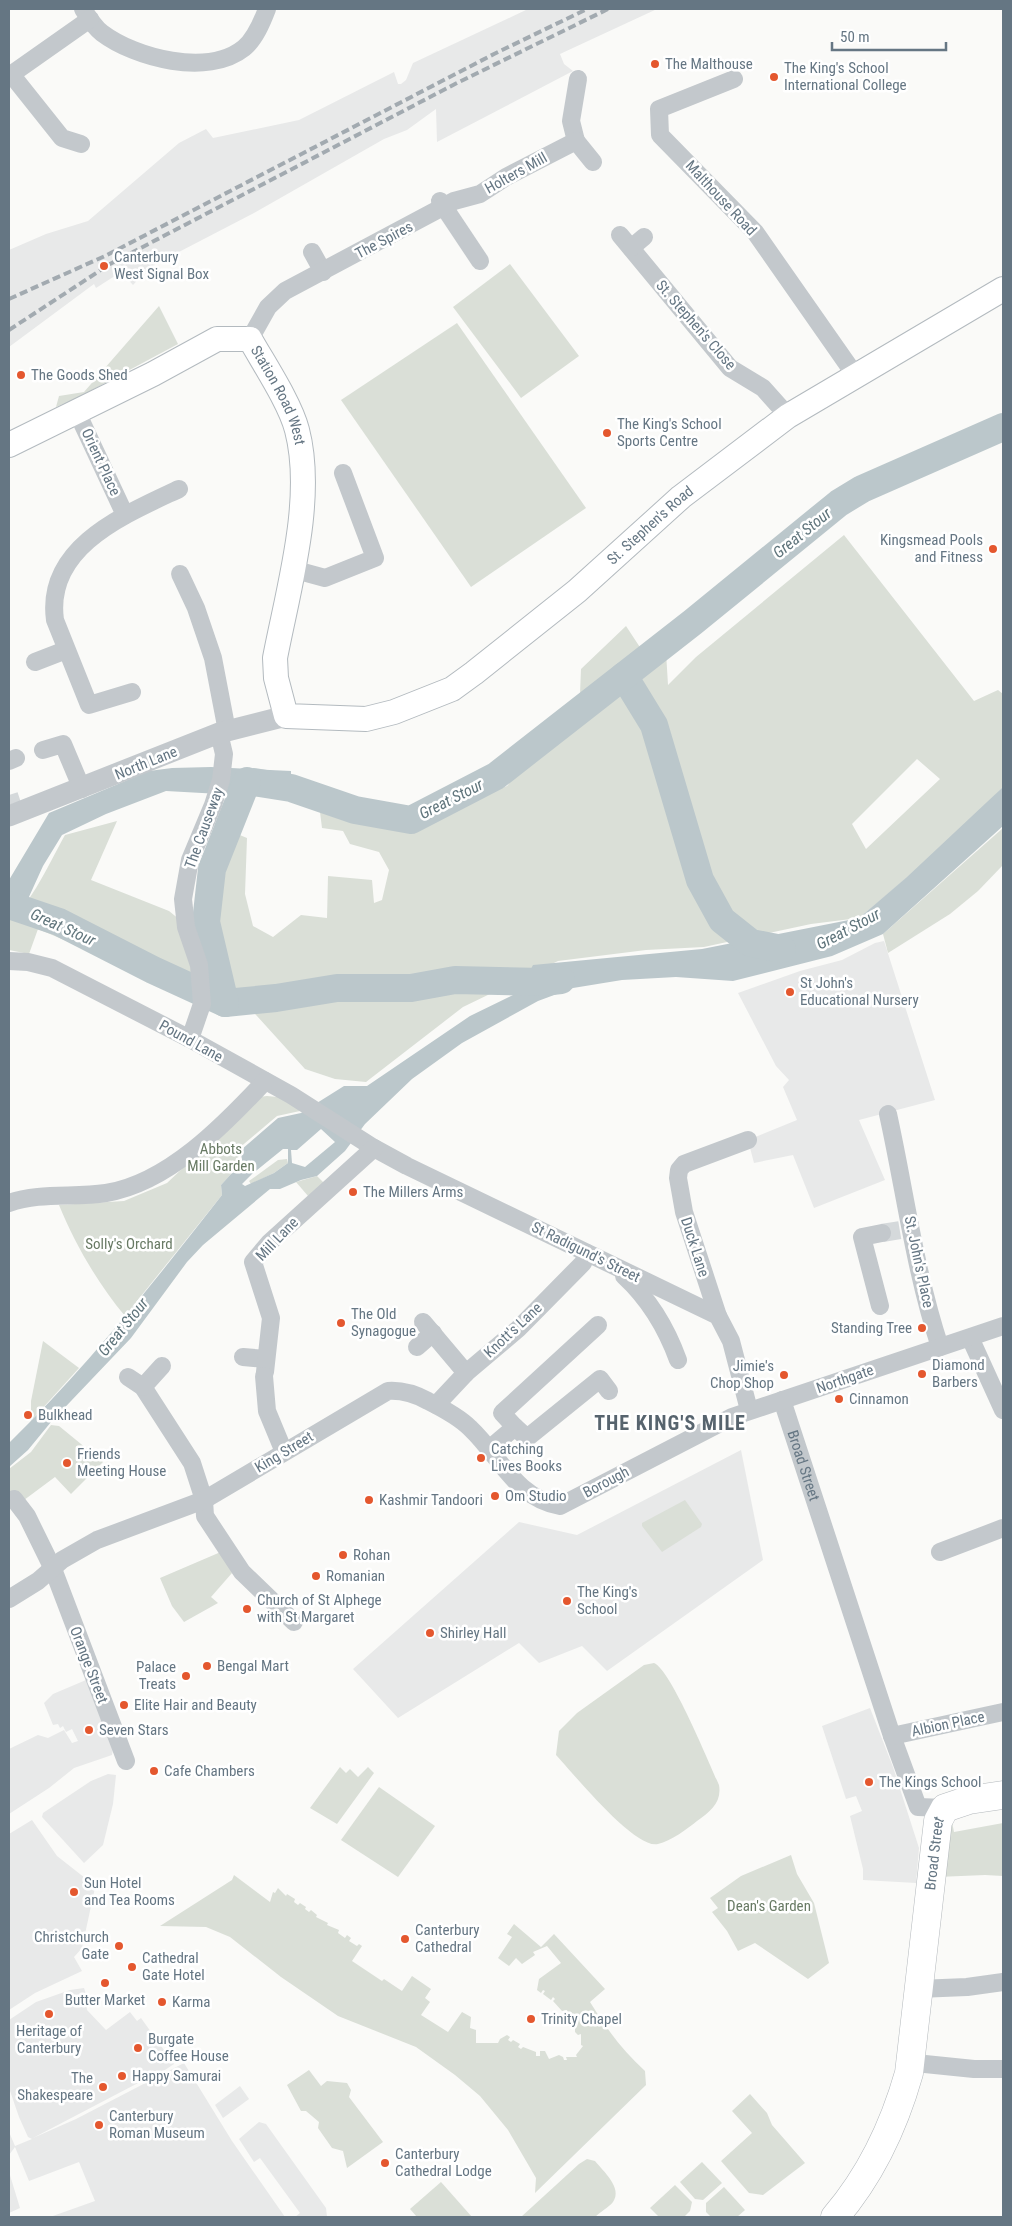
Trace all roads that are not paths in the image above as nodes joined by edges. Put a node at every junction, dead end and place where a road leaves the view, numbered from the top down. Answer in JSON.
{"nodes":[{"id":1,"x":267,"y":9,"type":"edge"},
{"id":2,"x":86,"y":14,"type":"edge"},
{"id":3,"x":10,"y":75,"type":"edge"},
{"id":4,"x":578,"y":79,"type":"dead end"},
{"id":5,"x":734,"y":79,"type":"dead end"},
{"id":6,"x":576,"y":141,"type":"junction"},
{"id":7,"x":81,"y":144,"type":"dead end"},
{"id":8,"x":593,"y":162,"type":"dead end"},
{"id":9,"x":446,"y":203,"type":"junction"},
{"id":10,"x":631,"y":240,"type":"dead end"},
{"id":11,"x":312,"y":252,"type":"dead end"},
{"id":12,"x":480,"y":261,"type":"dead end"},
{"id":13,"x":323,"y":272,"type":"junction"},
{"id":14,"x":1003,"y":289,"type":"edge"},
{"id":15,"x":250,"y":339,"type":"junction"},
{"id":16,"x":856,"y":375,"type":"junction"},
{"id":17,"x":76,"y":410,"type":"junction"},
{"id":18,"x":788,"y":416,"type":"junction"},
{"id":19,"x":9,"y":445,"type":"edge"},
{"id":20,"x":343,"y":473,"type":"dead end"},
{"id":21,"x":179,"y":489,"type":"dead end"},
{"id":22,"x":125,"y":514,"type":"junction"},
{"id":23,"x":292,"y":569,"type":"junction"},
{"id":24,"x":180,"y":574,"type":"dead end"},
{"id":25,"x":66,"y":650,"type":"junction"},
{"id":26,"x":35,"y":662,"type":"dead end"},
{"id":27,"x":132,"y":692,"type":"dead end"},
{"id":28,"x":286,"y":716,"type":"junction"},
{"id":29,"x":223,"y":732,"type":"junction"},
{"id":30,"x":43,"y":750,"type":"dead end"},
{"id":31,"x":82,"y":789,"type":"junction"},
{"id":32,"x":12,"y":811,"type":"edge"},
{"id":33,"x":9,"y":961,"type":"edge"},
{"id":34,"x":190,"y":1039,"type":"junction"},
{"id":35,"x":265,"y":1081,"type":"junction"},
{"id":36,"x":888,"y":1114,"type":"dead end"},
{"id":37,"x":748,"y":1140,"type":"dead end"},
{"id":38,"x":365,"y":1142,"type":"junction"},
{"id":39,"x":9,"y":1203,"type":"edge"},
{"id":40,"x":882,"y":1233,"type":"tunnel mouth"},
{"id":41,"x":587,"y":1253,"type":"junction"},
{"id":42,"x":610,"y":1264,"type":"junction"},
{"id":43,"x":880,"y":1306,"type":"dead end"},
{"id":44,"x":718,"y":1316,"type":"junction"},
{"id":45,"x":598,"y":1325,"type":"dead end"},
{"id":46,"x":1003,"y":1326,"type":"edge"},
{"id":47,"x":973,"y":1344,"type":"dead end"},
{"id":48,"x":940,"y":1346,"type":"junction"},
{"id":49,"x":417,"y":1347,"type":"dead end"},
{"id":50,"x":243,"y":1357,"type":"dead end"},
{"id":51,"x":678,"y":1360,"type":"dead end"},
{"id":52,"x":162,"y":1366,"type":"dead end"},
{"id":53,"x":265,"y":1369,"type":"junction"},
{"id":54,"x":466,"y":1372,"type":"junction"},
{"id":55,"x":128,"y":1377,"type":"dead end"},
{"id":56,"x":143,"y":1387,"type":"junction"},
{"id":57,"x":609,"y":1391,"type":"dead end"},
{"id":58,"x":782,"y":1400,"type":"junction"},
{"id":59,"x":436,"y":1405,"type":"junction"},
{"id":60,"x":749,"y":1410,"type":"junction"},
{"id":61,"x":1003,"y":1410,"type":"edge"},
{"id":62,"x":515,"y":1427,"type":"junction"},
{"id":63,"x":690,"y":1438,"type":"joint"},
{"id":64,"x":489,"y":1449,"type":"junction"},
{"id":65,"x":284,"y":1452,"type":"junction"},
{"id":66,"x":502,"y":1465,"type":"joint"},
{"id":67,"x":14,"y":1499,"type":"dead end"},
{"id":68,"x":204,"y":1500,"type":"junction"},
{"id":69,"x":1003,"y":1528,"type":"edge"},
{"id":70,"x":940,"y":1552,"type":"dead end"},
{"id":71,"x":52,"y":1569,"type":"junction"},
{"id":72,"x":9,"y":1599,"type":"edge"},
{"id":73,"x":294,"y":1622,"type":"dead end"},
{"id":74,"x":1003,"y":1712,"type":"edge"},
{"id":75,"x":892,"y":1736,"type":"junction"},
{"id":76,"x":126,"y":1761,"type":"dead end"},
{"id":77,"x":1003,"y":1795,"type":"edge"},
{"id":78,"x":945,"y":1808,"type":"junction"},
{"id":79,"x":1003,"y":1982,"type":"edge"},
{"id":80,"x":918,"y":1989,"type":"junction"},
{"id":81,"x":925,"y":2064,"type":"dead end"},
{"id":82,"x":1003,"y":2069,"type":"edge"},
{"id":83,"x":835,"y":2217,"type":"edge"}],
"edges":[{"from":1,"to":2,"type":"street"},
{"from":2,"to":3,"type":"street"},
{"from":3,"to":7,"type":"street"},
{"from":4,"to":6,"type":"street"},
{"from":5,"to":16,"type":"street","name":"Malthouse Road"},
{"from":6,"to":8,"type":"street"},
{"from":6,"to":9,"type":"street","name":"Holters Mill"},
{"from":9,"to":12,"type":"street"},
{"from":9,"to":13,"type":"street","name":"The Spires"},
{"from":10,"to":18,"type":"street","name":"St. Stephen's Close"},
{"from":11,"to":13,"type":"street"},
{"from":13,"to":15,"type":"street","name":"The Spires"},
{"from":14,"to":16,"type":"main road","name":"St. Stephen's Road"},
{"from":15,"to":17,"type":"main road","name":"Station Road West"},
{"from":15,"to":23,"type":"main road","name":"Station Road West"},
{"from":16,"to":18,"type":"main road","name":"St. Stephen's Road"},
{"from":17,"to":19,"type":"main road","name":"Station Road West"},
{"from":17,"to":22,"type":"street","name":"Orient Place"},
{"from":18,"to":28,"type":"main road","name":"St. Stephen's Road"},
{"from":20,"to":23,"type":"street"},
{"from":21,"to":22,"type":"street","name":"Orient Place"},
{"from":22,"to":25,"type":"street","name":"Orient Place"},
{"from":23,"to":28,"type":"main road","name":"Station Road West"},
{"from":24,"to":29,"type":"street","name":"The Causeway"},
{"from":25,"to":26,"type":"street"},
{"from":25,"to":27,"type":"street","name":"Orient Place"},
{"from":28,"to":29,"type":"street","name":"North Lane"},
{"from":29,"to":31,"type":"street","name":"North Lane"},
{"from":29,"to":34,"type":"street","name":"The Causeway"},
{"from":30,"to":31,"type":"street"},
{"from":31,"to":32,"type":"street","name":"North Lane"},
{"from":33,"to":34,"type":"street","name":"Pound Lane"},
{"from":34,"to":35,"type":"street","name":"Pound Lane"},
{"from":35,"to":38,"type":"street","name":"Pound Lane"},
{"from":35,"to":39,"type":"street"},
{"from":36,"to":48,"type":"street","name":"St. John's Place"},
{"from":37,"to":44,"type":"street","name":"Duck Lane"},
{"from":38,"to":41,"type":"street","name":"St Radigund's Street"},
{"from":38,"to":53,"type":"street","name":"Mill Lane"},
{"from":40,"to":43,"type":"street"},
{"from":41,"to":42,"type":"street","name":"St Radigund's Street"},
{"from":41,"to":54,"type":"street","name":"Knott's Lane"},
{"from":42,"to":44,"type":"street","name":"St Radigund's Street"},
{"from":42,"to":51,"type":"street"},
{"from":44,"to":60,"type":"street"},
{"from":45,"to":62,"type":"street"},
{"from":46,"to":48,"type":"street","name":"Northgate"},
{"from":47,"to":61,"type":"street"},
{"from":48,"to":58,"type":"street","name":"Northgate"},
{"from":49,"to":54,"type":"street"},
{"from":50,"to":53,"type":"street"},
{"from":52,"to":56,"type":"street"},
{"from":53,"to":65,"type":"street","name":"Mill Lane"},
{"from":54,"to":59,"type":"street","name":"Knott's Lane"},
{"from":55,"to":56,"type":"street"},
{"from":56,"to":68,"type":"street"},
{"from":57,"to":62,"type":"street"},
{"from":58,"to":60,"type":"street","name":"Northgate"},
{"from":58,"to":75,"type":"street","name":"Broad Street"},
{"from":59,"to":64,"type":"street","name":"King Street"},
{"from":59,"to":65,"type":"street","name":"King Street"},
{"from":60,"to":63,"type":"street","name":"Northgate"},
{"from":62,"to":64,"type":"street"},
{"from":63,"to":66,"type":"street","name":"Borough"},
{"from":64,"to":66,"type":"street","name":"King Street"},
{"from":65,"to":68,"type":"street","name":"King Street"},
{"from":67,"to":71,"type":"street","name":"Orange Street"},
{"from":68,"to":71,"type":"street","name":"King Street"},
{"from":68,"to":73,"type":"street"},
{"from":69,"to":70,"type":"street"},
{"from":71,"to":72,"type":"street","name":"King Street"},
{"from":71,"to":76,"type":"street","name":"Orange Street"},
{"from":74,"to":75,"type":"street","name":"Albion Place"},
{"from":75,"to":78,"type":"street","name":"Broad Street"},
{"from":77,"to":78,"type":"highway"},
{"from":78,"to":80,"type":"highway","name":"Broad Street"},
{"from":79,"to":80,"type":"street"},
{"from":80,"to":83,"type":"highway","name":"Broad Street"},
{"from":81,"to":82,"type":"street"}]}
